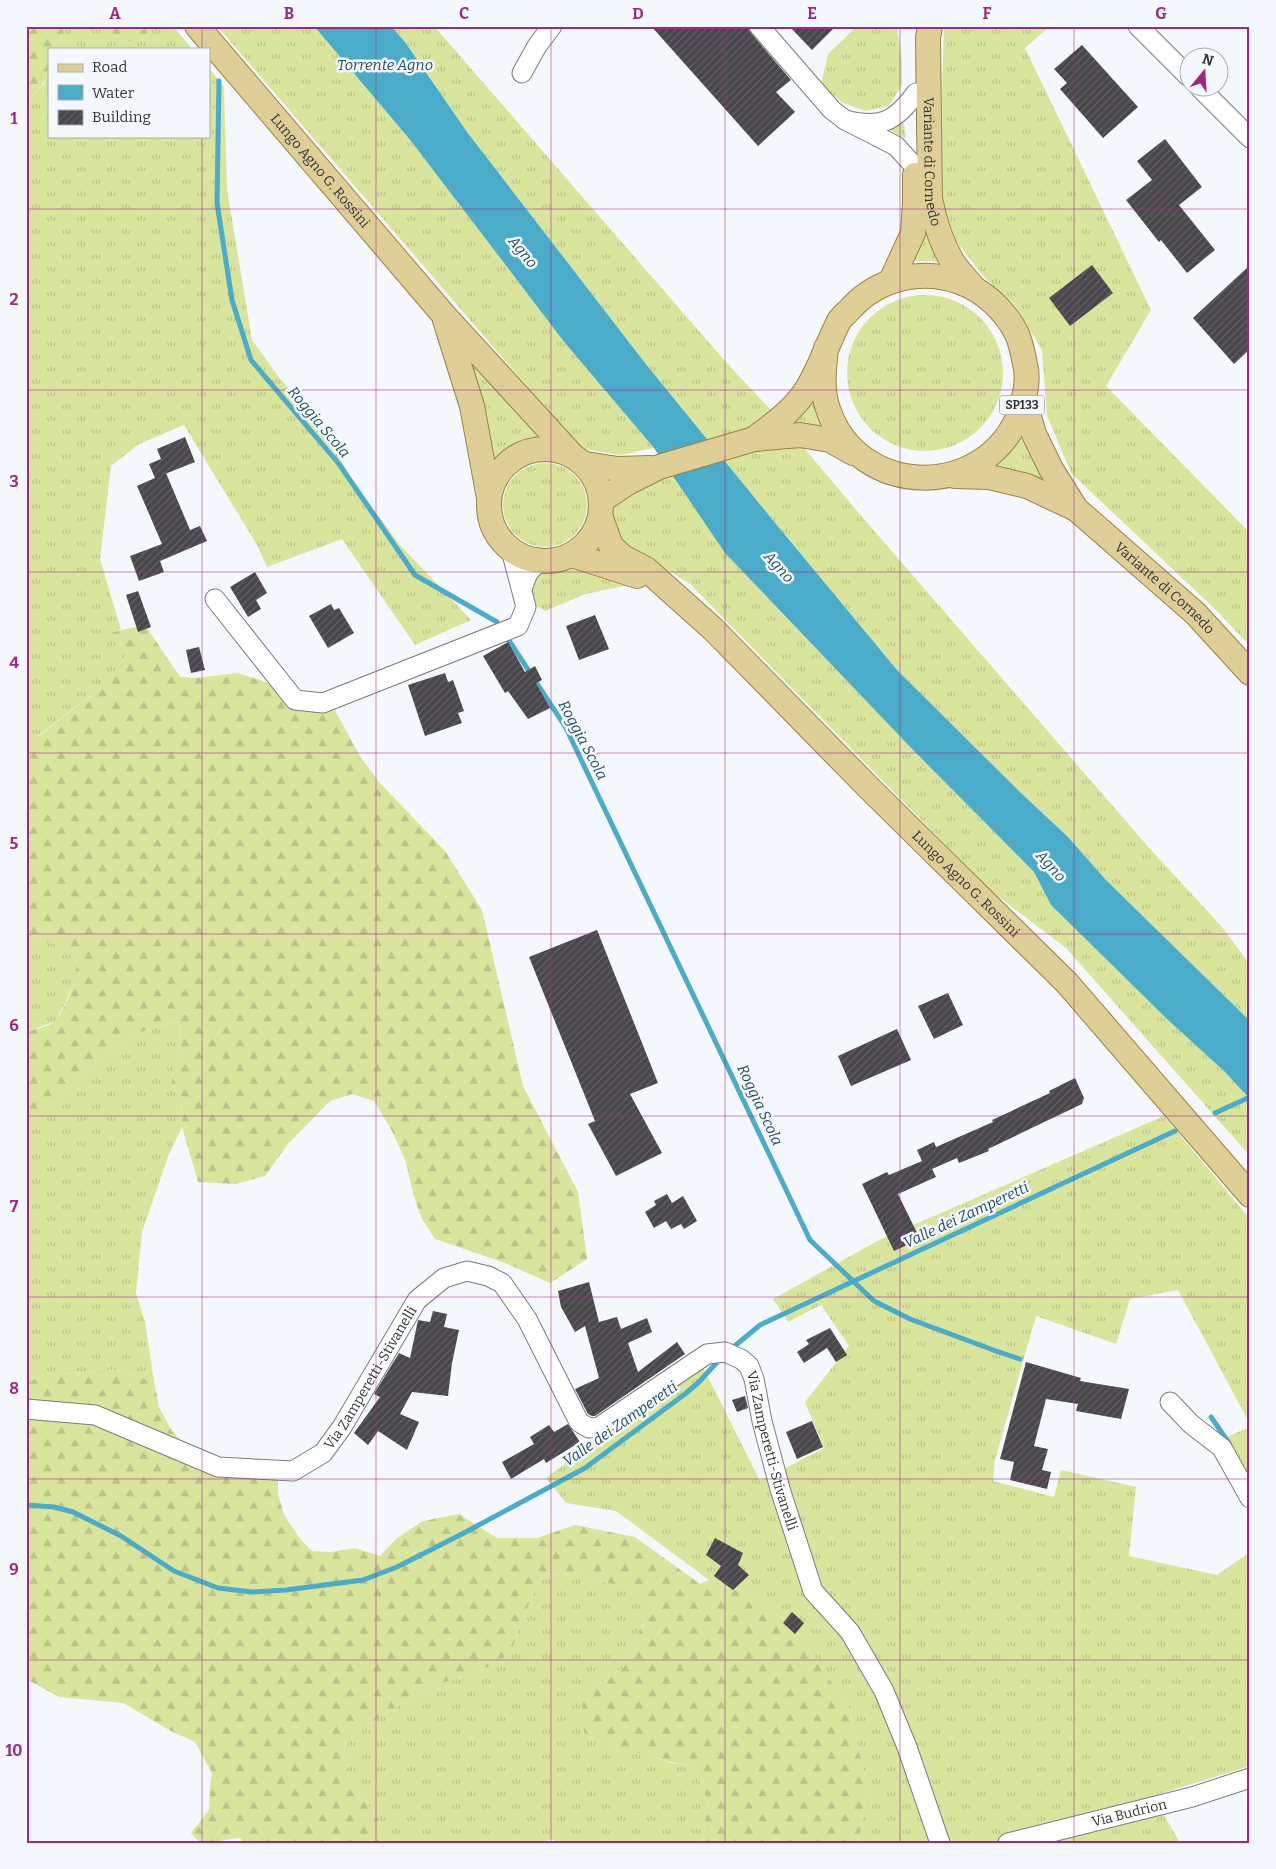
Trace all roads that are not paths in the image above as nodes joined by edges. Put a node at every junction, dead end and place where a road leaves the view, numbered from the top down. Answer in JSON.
{"nodes":[{"id":1,"x":197,"y":26,"type":"edge"},
{"id":2,"x":552,"y":26,"type":"edge"},
{"id":3,"x":760,"y":26,"type":"edge"},
{"id":4,"x":914,"y":26,"type":"edge"},
{"id":5,"x":930,"y":26,"type":"edge"},
{"id":6,"x":1138,"y":26,"type":"edge"},
{"id":7,"x":1178,"y":66,"type":"edge"},
{"id":8,"x":522,"y":73,"type":"dead end"},
{"id":9,"x":916,"y":93,"type":"junction"},
{"id":10,"x":1210,"y":98,"type":"edge"},
{"id":11,"x":845,"y":120,"type":"junction"},
{"id":12,"x":1250,"y":138,"type":"edge"},
{"id":13,"x":915,"y":167,"type":"junction"},
{"id":14,"x":891,"y":280,"type":"junction"},
{"id":15,"x":973,"y":287,"type":"junction"},
{"id":16,"x":443,"y":314,"type":"junction"},
{"id":17,"x":826,"y":348,"type":"junction"},
{"id":18,"x":1024,"y":400,"type":"junction"},
{"id":19,"x":754,"y":439,"type":"junction"},
{"id":20,"x":863,"y":458,"type":"junction"},
{"id":21,"x":578,"y":459,"type":"junction"},
{"id":22,"x":624,"y":475,"type":"junction"},
{"id":23,"x":950,"y":476,"type":"junction"},
{"id":24,"x":489,"y":498,"type":"junction"},
{"id":25,"x":602,"y":509,"type":"junction"},
{"id":26,"x":1076,"y":509,"type":"junction"},
{"id":27,"x":511,"y":550,"type":"junction"},
{"id":28,"x":572,"y":555,"type":"junction"},
{"id":29,"x":543,"y":561,"type":"junction"},
{"id":30,"x":667,"y":587,"type":"junction"},
{"id":31,"x":522,"y":590,"type":"junction"},
{"id":32,"x":215,"y":598,"type":"dead end"},
{"id":33,"x":1250,"y":673,"type":"edge"},
{"id":34,"x":1250,"y":1195,"type":"edge"},
{"id":35,"x":1170,"y":1402,"type":"dead end"},
{"id":36,"x":26,"y":1409,"type":"edge"},
{"id":37,"x":1250,"y":1498,"type":"edge"},
{"id":38,"x":1250,"y":1778,"type":"edge"},
{"id":39,"x":940,"y":1843,"type":"edge"},
{"id":40,"x":1008,"y":1843,"type":"edge"}],
"edges":[{"from":1,"to":16,"type":"main road","name":"Lungo Agno G. Rossini"},
{"from":2,"to":8,"type":"street"},
{"from":3,"to":11,"type":"street"},
{"from":4,"to":9,"type":"main road","name":"Variante di Cornedo"},
{"from":5,"to":15,"type":"main road","name":"Variante di Cornedo","number":"SP133"},
{"from":6,"to":7,"type":"street"},
{"from":9,"to":11,"type":"street"},
{"from":9,"to":13,"type":"main road","name":"Variante di Cornedo"},
{"from":10,"to":12,"type":"street"},
{"from":11,"to":13,"type":"street"},
{"from":13,"to":14,"type":"main road","name":"Variante di Cornedo"},
{"from":14,"to":15,"type":"main road","number":"SP133"},
{"from":14,"to":17,"type":"main road","number":"SP133"},
{"from":15,"to":18,"type":"main road","number":"SP133"},
{"from":16,"to":21,"type":"main road","name":"Lungo Agno G. Rossini"},
{"from":16,"to":24,"type":"main road","name":"Lungo Agno G. Rossini"},
{"from":17,"to":19,"type":"main road"},
{"from":17,"to":20,"type":"main road","number":"SP133"},
{"from":18,"to":23,"type":"main road","number":"SP133"},
{"from":18,"to":26,"type":"main road","number":"SP133"},
{"from":19,"to":20,"type":"main road"},
{"from":19,"to":22,"type":"main road"},
{"from":20,"to":23,"type":"main road","number":"SP133"},
{"from":21,"to":22,"type":"main road"},
{"from":21,"to":24,"type":"main road","name":"Lungo Agno G. Rossini"},
{"from":21,"to":25,"type":"main road","name":"Lungo Agno G. Rossini"},
{"from":22,"to":25,"type":"main road"},
{"from":23,"to":26,"type":"main road","number":"SP133"},
{"from":24,"to":27,"type":"main road","name":"Lungo Agno G. Rossini"},
{"from":25,"to":28,"type":"main road","name":"Lungo Agno G. Rossini"},
{"from":25,"to":30,"type":"main road","name":"Lungo Agno G. Rossini"},
{"from":26,"to":33,"type":"main road","name":"Variante di Cornedo","number":"SP133"},
{"from":27,"to":29,"type":"main road","name":"Lungo Agno G. Rossini"},
{"from":27,"to":31,"type":"street"},
{"from":28,"to":29,"type":"main road","name":"Lungo Agno G. Rossini"},
{"from":28,"to":30,"type":"main road","name":"Lungo Agno G. Rossini"},
{"from":29,"to":31,"type":"street"},
{"from":30,"to":34,"type":"main road","name":"Lungo Agno G. Rossini"},
{"from":31,"to":32,"type":"street"},
{"from":35,"to":37,"type":"street"},
{"from":36,"to":39,"type":"street","name":"Via Zamperetti-Stivanelli"},
{"from":38,"to":40,"type":"street","name":"Via Budrion"}]}
